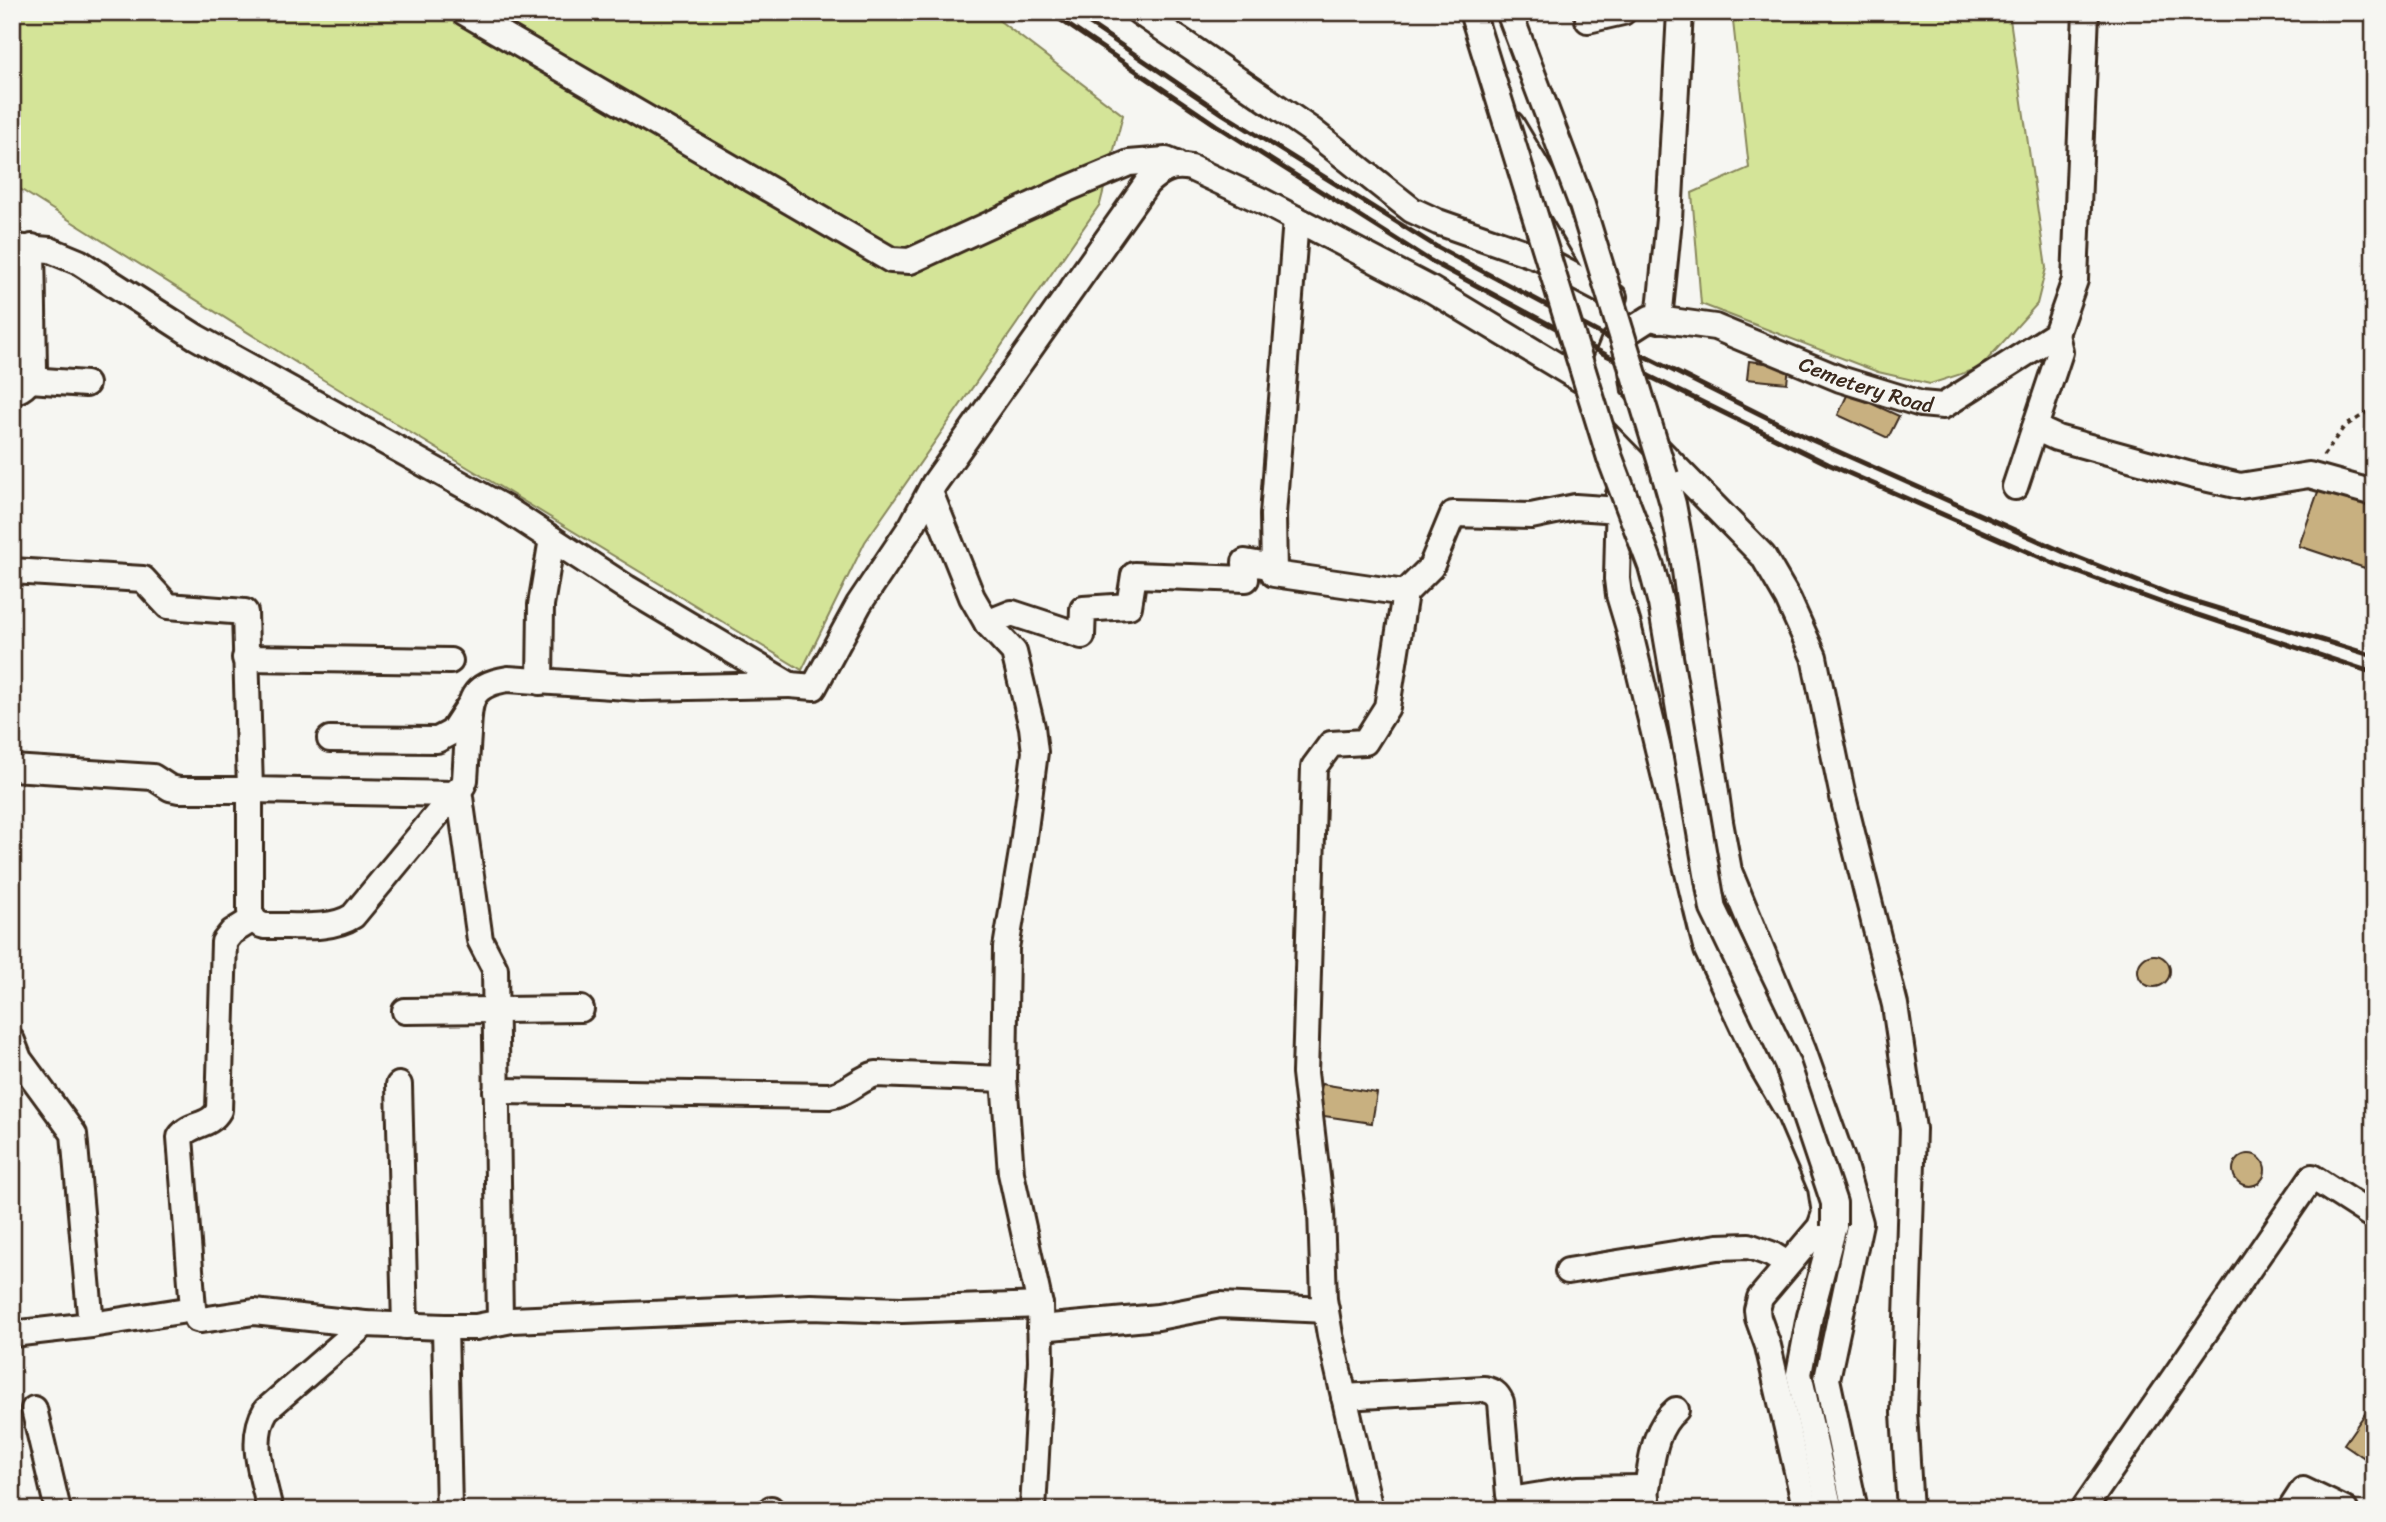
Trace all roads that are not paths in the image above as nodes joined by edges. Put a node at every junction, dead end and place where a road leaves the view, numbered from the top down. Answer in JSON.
{"nodes":[{"id":1,"x":464,"y":12,"type":"edge"},
{"id":2,"x":1139,"y":12,"type":"edge"},
{"id":3,"x":1459,"y":12,"type":"edge"},
{"id":4,"x":1472,"y":12,"type":"edge"},
{"id":5,"x":1509,"y":12,"type":"edge"},
{"id":6,"x":1623,"y":12,"type":"edge"},
{"id":7,"x":1680,"y":12,"type":"edge"},
{"id":8,"x":2086,"y":12,"type":"edge"},
{"id":9,"x":1588,"y":20,"type":"dead end"},
{"id":10,"x":1180,"y":166,"type":"junction"},
{"id":11,"x":1296,"y":219,"type":"junction"},
{"id":12,"x":22,"y":247,"type":"edge"},
{"id":13,"x":22,"y":281,"type":"edge"},
{"id":14,"x":1614,"y":297,"type":"junction"},
{"id":15,"x":1659,"y":320,"type":"junction"},
{"id":16,"x":1632,"y":329,"type":"junction"},
{"id":17,"x":2056,"y":334,"type":"junction"},
{"id":18,"x":86,"y":384,"type":"dead end"},
{"id":19,"x":21,"y":386,"type":"edge"},
{"id":20,"x":1602,"y":394,"type":"junction"},
{"id":21,"x":2035,"y":428,"type":"junction"},
{"id":22,"x":2015,"y":487,"type":"dead end"},
{"id":23,"x":930,"y":492,"type":"junction"},
{"id":24,"x":2374,"y":493,"type":"edge"},
{"id":25,"x":1619,"y":510,"type":"junction"},
{"id":26,"x":551,"y":538,"type":"junction"},
{"id":27,"x":1274,"y":567,"type":"junction"},
{"id":28,"x":12,"y":570,"type":"edge"},
{"id":29,"x":1405,"y":593,"type":"junction"},
{"id":30,"x":987,"y":623,"type":"junction"},
{"id":31,"x":245,"y":658,"type":"junction"},
{"id":32,"x":450,"y":660,"type":"dead end"},
{"id":33,"x":540,"y":682,"type":"junction"},
{"id":34,"x":790,"y":685,"type":"junction"},
{"id":35,"x":469,"y":706,"type":"junction"},
{"id":36,"x":330,"y":739,"type":"dead end"},
{"id":37,"x":12,"y":768,"type":"edge"},
{"id":38,"x":250,"y":790,"type":"junction"},
{"id":39,"x":456,"y":792,"type":"junction"},
{"id":40,"x":253,"y":919,"type":"junction"},
{"id":41,"x":581,"y":1009,"type":"dead end"},
{"id":42,"x":495,"y":1010,"type":"junction"},
{"id":43,"x":405,"y":1011,"type":"dead end"},
{"id":44,"x":12,"y":1041,"type":"edge"},
{"id":45,"x":1004,"y":1079,"type":"junction"},
{"id":46,"x":399,"y":1085,"type":"dead end"},
{"id":47,"x":496,"y":1091,"type":"junction"},
{"id":48,"x":2374,"y":1217,"type":"edge"},
{"id":49,"x":1787,"y":1264,"type":"junction"},
{"id":50,"x":1568,"y":1271,"type":"dead end"},
{"id":51,"x":193,"y":1308,"type":"junction"},
{"id":52,"x":1326,"y":1310,"type":"junction"},
{"id":53,"x":1040,"y":1316,"type":"junction"},
{"id":54,"x":1810,"y":1316,"type":"junction"},
{"id":55,"x":500,"y":1322,"type":"junction"},
{"id":56,"x":365,"y":1324,"type":"junction"},
{"id":57,"x":91,"y":1325,"type":"junction"},
{"id":58,"x":1837,"y":1325,"type":"junction"},
{"id":59,"x":405,"y":1326,"type":"junction"},
{"id":60,"x":445,"y":1327,"type":"junction"},
{"id":61,"x":12,"y":1334,"type":"edge"},
{"id":62,"x":1344,"y":1397,"type":"junction"},
{"id":63,"x":34,"y":1409,"type":"dead end"},
{"id":64,"x":1675,"y":1410,"type":"dead end"},
{"id":65,"x":1646,"y":1501,"type":"edge"},
{"id":66,"x":58,"y":1510,"type":"edge"},
{"id":67,"x":270,"y":1510,"type":"edge"},
{"id":68,"x":449,"y":1510,"type":"edge"},
{"id":69,"x":1033,"y":1510,"type":"edge"},
{"id":70,"x":1370,"y":1510,"type":"edge"},
{"id":71,"x":1806,"y":1510,"type":"edge"},
{"id":72,"x":1830,"y":1510,"type":"edge"},
{"id":73,"x":1855,"y":1510,"type":"edge"},
{"id":74,"x":1910,"y":1510,"type":"edge"},
{"id":75,"x":2083,"y":1510,"type":"edge"},
{"id":76,"x":2290,"y":1510,"type":"edge"},
{"id":77,"x":2345,"y":1510,"type":"edge"}],
"edges":[{"from":1,"to":10,"type":"street"},
{"from":2,"to":14,"type":"street"},
{"from":3,"to":14,"type":"street"},
{"from":4,"to":54,"type":"street","bridge":true},
{"from":5,"to":58,"type":"street","bridge":true},
{"from":6,"to":9,"type":"street"},
{"from":7,"to":15,"type":"street"},
{"from":8,"to":17,"type":"street"},
{"from":10,"to":11,"type":"street"},
{"from":10,"to":23,"type":"street"},
{"from":11,"to":20,"type":"street"},
{"from":11,"to":27,"type":"street"},
{"from":12,"to":13,"type":"street"},
{"from":12,"to":26,"type":"street"},
{"from":13,"to":19,"type":"street"},
{"from":14,"to":16,"type":"street"},
{"from":15,"to":16,"type":"street","name":"Cemetery Road"},
{"from":15,"to":17,"type":"street","name":"Cemetery Road"},
{"from":16,"to":20,"type":"street","name":"Cemetery Road"},
{"from":17,"to":21,"type":"street"},
{"from":18,"to":19,"type":"street"},
{"from":20,"to":25,"type":"street","name":"Cemetery Road"},
{"from":20,"to":74,"type":"street"},
{"from":21,"to":22,"type":"street"},
{"from":21,"to":24,"type":"street"},
{"from":23,"to":30,"type":"street"},
{"from":23,"to":34,"type":"street"},
{"from":25,"to":29,"type":"street"},
{"from":25,"to":49,"type":"street","name":"Cemetery Road"},
{"from":26,"to":33,"type":"street"},
{"from":26,"to":34,"type":"street"},
{"from":27,"to":29,"type":"street"},
{"from":27,"to":30,"type":"street"},
{"from":28,"to":31,"type":"street"},
{"from":29,"to":52,"type":"street"},
{"from":30,"to":45,"type":"street"},
{"from":31,"to":32,"type":"street"},
{"from":31,"to":38,"type":"street"},
{"from":33,"to":34,"type":"street"},
{"from":33,"to":35,"type":"street"},
{"from":35,"to":36,"type":"street"},
{"from":35,"to":39,"type":"street"},
{"from":37,"to":38,"type":"street"},
{"from":38,"to":39,"type":"street"},
{"from":38,"to":40,"type":"street"},
{"from":39,"to":40,"type":"street"},
{"from":39,"to":42,"type":"street"},
{"from":40,"to":51,"type":"street"},
{"from":41,"to":42,"type":"street"},
{"from":42,"to":43,"type":"street"},
{"from":42,"to":47,"type":"street"},
{"from":44,"to":57,"type":"street"},
{"from":45,"to":47,"type":"street"},
{"from":45,"to":53,"type":"street"},
{"from":46,"to":59,"type":"street"},
{"from":47,"to":55,"type":"street"},
{"from":48,"to":75,"type":"street"},
{"from":49,"to":50,"type":"street"},
{"from":49,"to":71,"type":"street","name":"Cemetery Road"},
{"from":51,"to":56,"type":"street"},
{"from":51,"to":57,"type":"street"},
{"from":52,"to":53,"type":"street"},
{"from":52,"to":62,"type":"street"},
{"from":53,"to":55,"type":"street"},
{"from":53,"to":69,"type":"street"},
{"from":54,"to":58,"type":"street"},
{"from":54,"to":72,"type":"street"},
{"from":55,"to":60,"type":"street"},
{"from":56,"to":59,"type":"street"},
{"from":56,"to":67,"type":"street"},
{"from":57,"to":61,"type":"street"},
{"from":58,"to":73,"type":"street"},
{"from":59,"to":60,"type":"street"},
{"from":60,"to":68,"type":"street"},
{"from":62,"to":65,"type":"street"},
{"from":62,"to":70,"type":"street"},
{"from":63,"to":66,"type":"street"},
{"from":64,"to":65,"type":"street"},
{"from":76,"to":77,"type":"street"}]}
